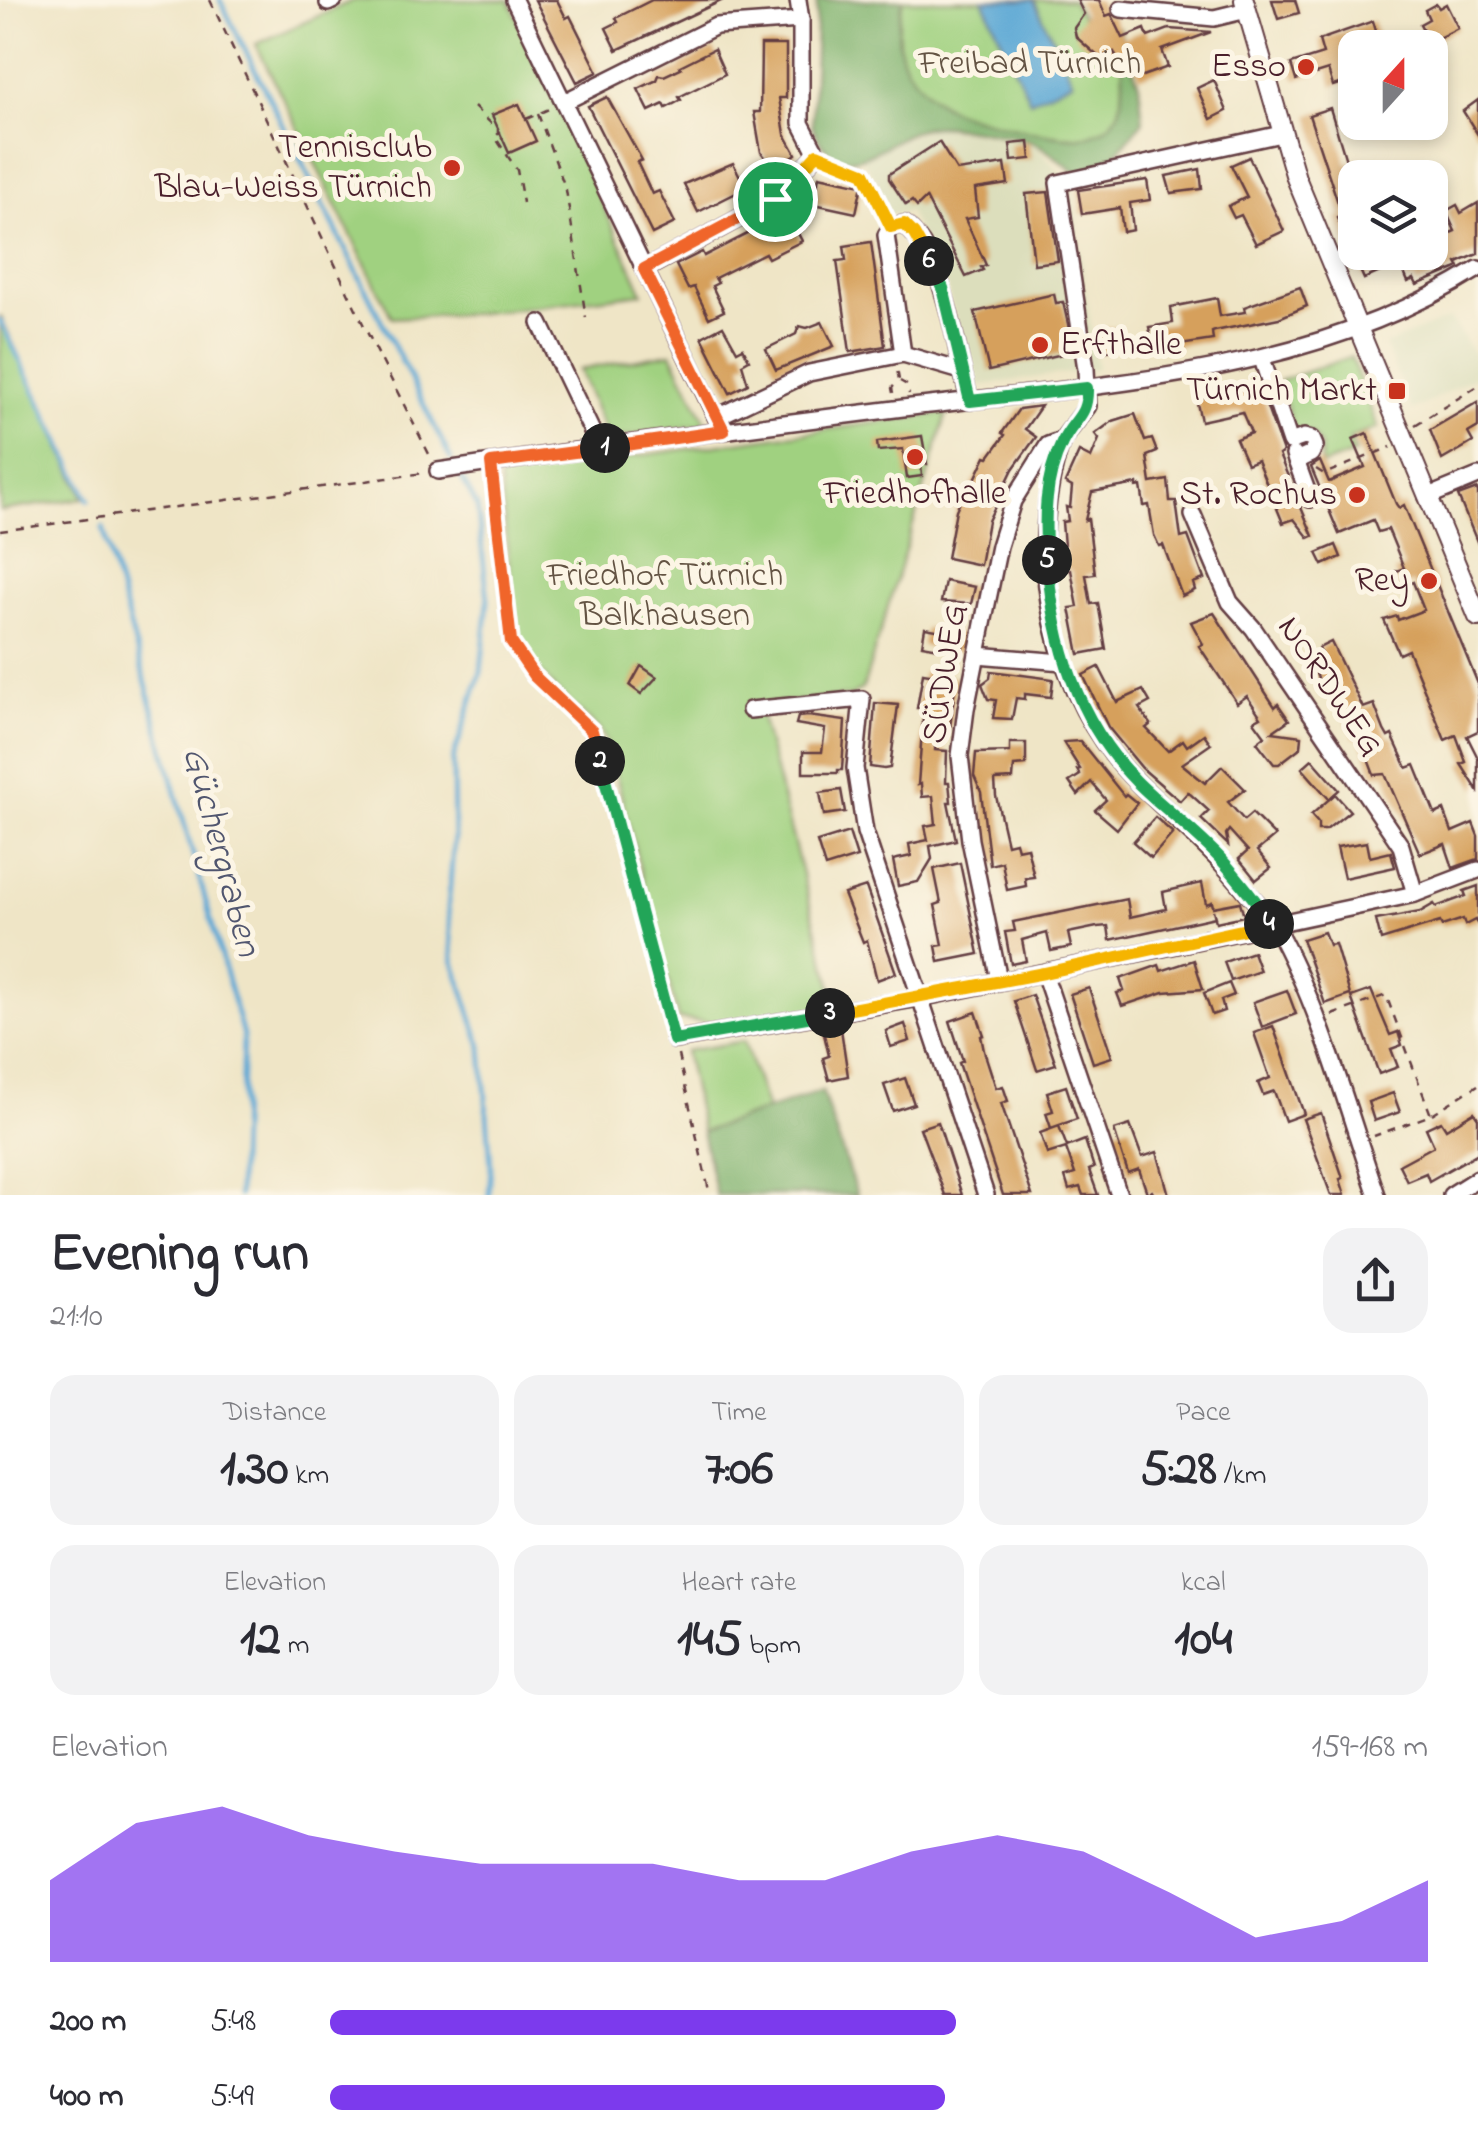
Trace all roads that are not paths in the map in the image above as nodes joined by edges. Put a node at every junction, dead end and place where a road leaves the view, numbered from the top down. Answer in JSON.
{"nodes":[{"id":1,"x":514,"y":0,"type":"edge"},
{"id":2,"x":798,"y":0,"type":"edge"},
{"id":3,"x":1214,"y":2,"type":"edge"},
{"id":4,"x":1240,"y":8,"type":"edge"},
{"id":5,"x":1121,"y":9,"type":"dead end"},
{"id":6,"x":801,"y":20,"type":"junction"},
{"id":7,"x":564,"y":102,"type":"junction"},
{"id":8,"x":1281,"y":134,"type":"junction"},
{"id":9,"x":644,"y":269,"type":"junction"},
{"id":10,"x":1478,"y":269,"type":"edge"},
{"id":11,"x":540,"y":323,"type":"dead end"},
{"id":12,"x":1356,"y":326,"type":"junction"},
{"id":13,"x":899,"y":356,"type":"junction"},
{"id":14,"x":1262,"y":359,"type":"junction"},
{"id":15,"x":961,"y":371,"type":"junction"},
{"id":16,"x":1087,"y":388,"type":"junction"},
{"id":17,"x":970,"y":401,"type":"junction"},
{"id":18,"x":720,"y":424,"type":"junction"},
{"id":19,"x":1062,"y":440,"type":"junction"},
{"id":20,"x":600,"y":448,"type":"junction"},
{"id":21,"x":438,"y":471,"type":"road end"},
{"id":22,"x":1478,"y":476,"type":"edge"},
{"id":23,"x":1427,"y":497,"type":"junction"},
{"id":24,"x":1310,"y":499,"type":"dead end"},
{"id":25,"x":1193,"y":515,"type":"dead end"},
{"id":26,"x":1478,"y":616,"type":"edge"},
{"id":27,"x":978,"y":655,"type":"junction"},
{"id":28,"x":1063,"y":662,"type":"junction"},
{"id":29,"x":750,"y":710,"type":"dead end"},
{"id":30,"x":1478,"y":870,"type":"edge"},
{"id":31,"x":1415,"y":894,"type":"junction"},
{"id":32,"x":1273,"y":923,"type":"junction"},
{"id":33,"x":1044,"y":973,"type":"junction"},
{"id":34,"x":999,"y":980,"type":"junction"},
{"id":35,"x":920,"y":998,"type":"junction"},
{"id":36,"x":674,"y":1040,"type":"road end"},
{"id":37,"x":1478,"y":1178,"type":"edge"},
{"id":38,"x":986,"y":1195,"type":"edge"},
{"id":39,"x":1119,"y":1195,"type":"edge"},
{"id":40,"x":1377,"y":1195,"type":"edge"},
{"id":41,"x":1451,"y":1195,"type":"edge"}],
"edges":[{"from":1,"to":7,"type":"street"},
{"from":2,"to":6,"type":"street"},
{"from":3,"to":4,"type":"street"},
{"from":4,"to":5,"type":"street"},
{"from":4,"to":8,"type":"main road"},
{"from":6,"to":7,"type":"street"},
{"from":6,"to":9,"type":"street"},
{"from":7,"to":9,"type":"street"},
{"from":8,"to":12,"type":"main road"},
{"from":8,"to":16,"type":"street"},
{"from":9,"to":18,"type":"street"},
{"from":10,"to":12,"type":"street"},
{"from":11,"to":20,"type":"street"},
{"from":12,"to":14,"type":"street"},
{"from":12,"to":23,"type":"main road"},
{"from":13,"to":15,"type":"street"},
{"from":13,"to":15,"type":"street"},
{"from":13,"to":18,"type":"street"},
{"from":14,"to":16,"type":"street"},
{"from":14,"to":24,"type":"street"},
{"from":15,"to":17,"type":"street"},
{"from":16,"to":17,"type":"street"},
{"from":16,"to":19,"type":"street","name":"SÜDWEG"},
{"from":17,"to":18,"type":"street"},
{"from":18,"to":20,"type":"street"},
{"from":19,"to":27,"type":"street","name":"SÜDWEG"},
{"from":19,"to":28,"type":"street"},
{"from":20,"to":21,"type":"street"},
{"from":22,"to":23,"type":"street"},
{"from":23,"to":26,"type":"main road"},
{"from":25,"to":31,"type":"street","name":"NORDWEG"},
{"from":27,"to":28,"type":"street"},
{"from":27,"to":34,"type":"street","name":"SÜDWEG"},
{"from":28,"to":32,"type":"street"},
{"from":29,"to":35,"type":"street"},
{"from":30,"to":31,"type":"street"},
{"from":31,"to":32,"type":"street"},
{"from":32,"to":33,"type":"street"},
{"from":32,"to":40,"type":"street"},
{"from":33,"to":34,"type":"street"},
{"from":33,"to":39,"type":"street"},
{"from":34,"to":35,"type":"street"},
{"from":35,"to":36,"type":"street"},
{"from":35,"to":38,"type":"street"},
{"from":37,"to":41,"type":"street"}]}
